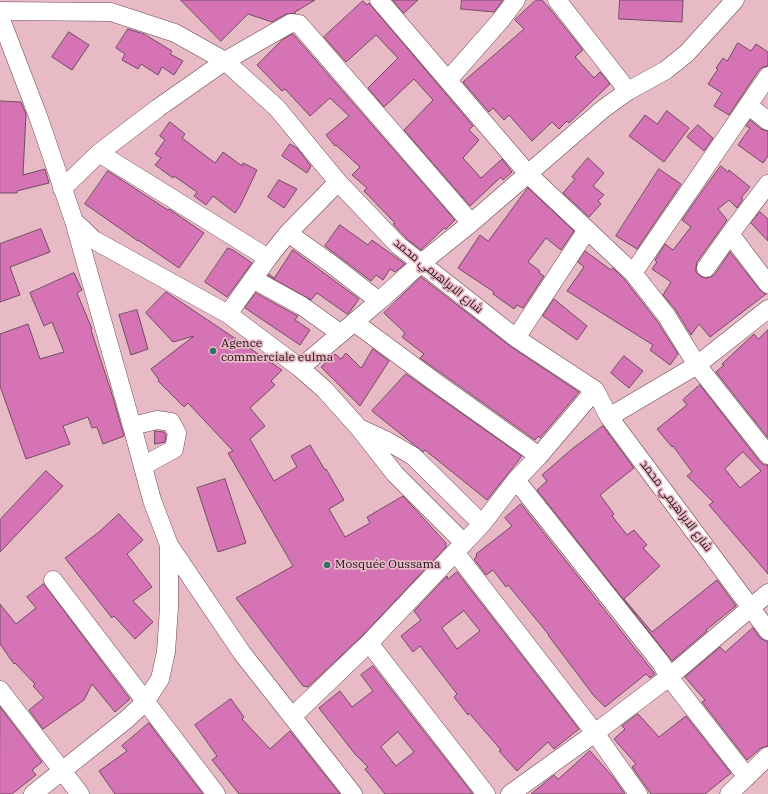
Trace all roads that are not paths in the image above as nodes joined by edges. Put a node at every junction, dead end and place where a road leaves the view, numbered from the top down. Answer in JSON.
{"nodes":[{"id":1,"x":379,"y":0,"type":"edge"},
{"id":2,"x":516,"y":0,"type":"edge"},
{"id":3,"x":557,"y":0,"type":"edge"},
{"id":4,"x":735,"y":0,"type":"edge"},
{"id":5,"x":0,"y":12,"type":"edge"},
{"id":6,"x":0,"y":17,"type":"edge"},
{"id":7,"x":225,"y":61,"type":"junction"},
{"id":8,"x":768,"y":76,"type":"edge"},
{"id":9,"x":448,"y":80,"type":"junction"},
{"id":10,"x":628,"y":91,"type":"junction"},
{"id":11,"x":748,"y":106,"type":"junction"},
{"id":12,"x":768,"y":121,"type":"edge"},
{"id":13,"x":99,"y":153,"type":"junction"},
{"id":14,"x":528,"y":174,"type":"junction"},
{"id":15,"x":338,"y":182,"type":"junction"},
{"id":16,"x":768,"y":184,"type":"edge"},
{"id":17,"x":62,"y":189,"type":"junction"},
{"id":18,"x":74,"y":221,"type":"junction"},
{"id":19,"x":471,"y":223,"type":"junction"},
{"id":20,"x":587,"y":230,"type":"junction"},
{"id":21,"x":288,"y":233,"type":"junction"},
{"id":22,"x":730,"y":234,"type":"junction"},
{"id":23,"x":268,"y":258,"type":"junction"},
{"id":24,"x":420,"y":264,"type":"junction"},
{"id":25,"x":706,"y":268,"type":"dead end"},
{"id":26,"x":633,"y":273,"type":"junction"},
{"id":27,"x":253,"y":279,"type":"junction"},
{"id":28,"x":768,"y":284,"type":"edge"},
{"id":29,"x":379,"y":301,"type":"junction"},
{"id":30,"x":768,"y":309,"type":"edge"},
{"id":31,"x":228,"y":314,"type":"junction"},
{"id":32,"x":347,"y":328,"type":"junction"},
{"id":33,"x":516,"y":338,"type":"junction"},
{"id":34,"x":697,"y":365,"type":"junction"},
{"id":35,"x":300,"y":368,"type":"junction"},
{"id":36,"x":595,"y":390,"type":"junction"},
{"id":37,"x":609,"y":417,"type":"junction"},
{"id":38,"x":132,"y":426,"type":"junction"},
{"id":39,"x":359,"y":428,"type":"junction"},
{"id":40,"x":768,"y":455,"type":"edge"},
{"id":41,"x":539,"y":456,"type":"junction"},
{"id":42,"x":143,"y":466,"type":"junction"},
{"id":43,"x":516,"y":480,"type":"junction"},
{"id":44,"x":482,"y":524,"type":"junction"},
{"id":45,"x":170,"y":545,"type":"junction"},
{"id":46,"x":459,"y":547,"type":"junction"},
{"id":47,"x":53,"y":580,"type":"dead end"},
{"id":48,"x":768,"y":593,"type":"edge"},
{"id":49,"x":751,"y":607,"type":"junction"},
{"id":50,"x":768,"y":631,"type":"edge"},
{"id":51,"x":369,"y":643,"type":"junction"},
{"id":52,"x":669,"y":677,"type":"junction"},
{"id":53,"x":0,"y":690,"type":"edge"},
{"id":54,"x":145,"y":702,"type":"junction"},
{"id":55,"x":293,"y":716,"type":"junction"},
{"id":56,"x":595,"y":732,"type":"junction"},
{"id":57,"x":768,"y":756,"type":"edge"},
{"id":58,"x":62,"y":771,"type":"junction"},
{"id":59,"x":747,"y":777,"type":"junction"},
{"id":60,"x":33,"y":794,"type":"edge"},
{"id":61,"x":80,"y":794,"type":"edge"},
{"id":62,"x":216,"y":794,"type":"edge"},
{"id":63,"x":353,"y":794,"type":"edge"},
{"id":64,"x":486,"y":794,"type":"edge"},
{"id":65,"x":510,"y":794,"type":"edge"},
{"id":66,"x":638,"y":794,"type":"edge"},
{"id":67,"x":728,"y":794,"type":"edge"}],
"edges":[{"from":1,"to":9,"type":"street"},
{"from":2,"to":9,"type":"street"},
{"from":3,"to":10,"type":"street"},
{"from":4,"to":10,"type":"street"},
{"from":5,"to":7,"type":"street","name":"شارع الابراهيمي محمد"},
{"from":6,"to":17,"type":"street"},
{"from":7,"to":13,"type":"street"},
{"from":7,"to":15,"type":"street","name":"شارع الابراهيمي محمد"},
{"from":7,"to":19,"type":"street"},
{"from":8,"to":11,"type":"street"},
{"from":9,"to":14,"type":"street"},
{"from":10,"to":14,"type":"street"},
{"from":11,"to":12,"type":"street"},
{"from":11,"to":26,"type":"street"},
{"from":13,"to":17,"type":"street"},
{"from":13,"to":23,"type":"street"},
{"from":14,"to":19,"type":"street"},
{"from":14,"to":20,"type":"street"},
{"from":15,"to":21,"type":"street"},
{"from":15,"to":24,"type":"street","name":"شارع الابراهيمي محمد"},
{"from":16,"to":22,"type":"street"},
{"from":17,"to":18,"type":"street"},
{"from":18,"to":31,"type":"street"},
{"from":18,"to":38,"type":"street"},
{"from":19,"to":24,"type":"street"},
{"from":20,"to":26,"type":"street"},
{"from":20,"to":33,"type":"street"},
{"from":21,"to":23,"type":"street"},
{"from":21,"to":29,"type":"street"},
{"from":22,"to":25,"type":"street"},
{"from":22,"to":28,"type":"street"},
{"from":23,"to":27,"type":"street"},
{"from":24,"to":29,"type":"street"},
{"from":24,"to":33,"type":"street","name":"شارع الابراهيمي محمد"},
{"from":26,"to":34,"type":"street"},
{"from":27,"to":31,"type":"street"},
{"from":27,"to":32,"type":"street"},
{"from":29,"to":32,"type":"street"},
{"from":30,"to":34,"type":"street"},
{"from":31,"to":35,"type":"street"},
{"from":32,"to":35,"type":"street"},
{"from":32,"to":41,"type":"street"},
{"from":33,"to":36,"type":"street","name":"شارع الابراهيمي محمد"},
{"from":34,"to":37,"type":"street"},
{"from":34,"to":40,"type":"street"},
{"from":35,"to":39,"type":"street"},
{"from":36,"to":37,"type":"street","name":"شارع الابراهيمي محمد"},
{"from":36,"to":41,"type":"street"},
{"from":37,"to":49,"type":"street","name":"شارع الابراهيمي محمد"},
{"from":38,"to":42,"type":"street"},
{"from":38,"to":42,"type":"street"},
{"from":39,"to":44,"type":"street"},
{"from":39,"to":46,"type":"street"},
{"from":41,"to":43,"type":"street"},
{"from":42,"to":45,"type":"street"},
{"from":43,"to":44,"type":"street"},
{"from":43,"to":52,"type":"street"},
{"from":44,"to":46,"type":"street"},
{"from":45,"to":54,"type":"street"},
{"from":45,"to":55,"type":"street"},
{"from":46,"to":51,"type":"street"},
{"from":46,"to":56,"type":"street"},
{"from":47,"to":54,"type":"street"},
{"from":48,"to":49,"type":"street"},
{"from":49,"to":50,"type":"street","name":"شارع الابراهيمي محمد"},
{"from":49,"to":52,"type":"street"},
{"from":51,"to":55,"type":"street"},
{"from":51,"to":64,"type":"street"},
{"from":52,"to":56,"type":"street"},
{"from":52,"to":59,"type":"street"},
{"from":53,"to":58,"type":"street"},
{"from":54,"to":58,"type":"street"},
{"from":54,"to":62,"type":"street"},
{"from":55,"to":63,"type":"street"},
{"from":56,"to":65,"type":"street"},
{"from":56,"to":66,"type":"street"},
{"from":57,"to":59,"type":"street"},
{"from":58,"to":60,"type":"street"},
{"from":58,"to":61,"type":"street"},
{"from":59,"to":67,"type":"street"}]}
